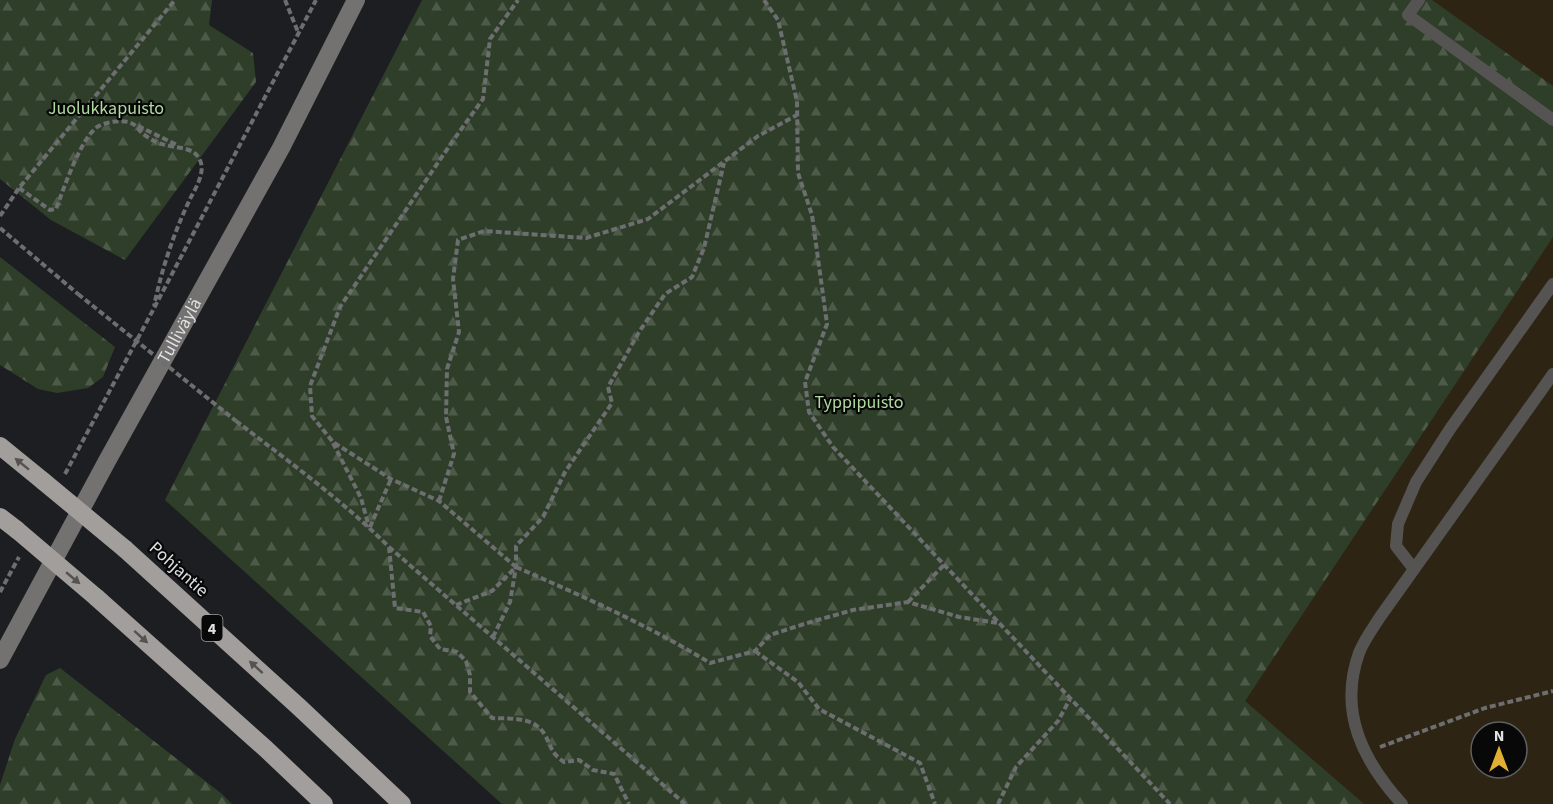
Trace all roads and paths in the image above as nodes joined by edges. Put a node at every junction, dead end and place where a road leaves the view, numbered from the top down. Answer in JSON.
{"nodes":[{"id":1,"x":175,"y":0,"type":"edge"},
{"id":2,"x":285,"y":0,"type":"edge"},
{"id":3,"x":316,"y":0,"type":"edge"},
{"id":4,"x":356,"y":0,"type":"edge"},
{"id":5,"x":518,"y":0,"type":"edge"},
{"id":6,"x":764,"y":0,"type":"edge"},
{"id":7,"x":1419,"y":0,"type":"edge"},
{"id":8,"x":298,"y":33,"type":"junction"},
{"id":9,"x":797,"y":115,"type":"junction"},
{"id":10,"x":1553,"y":120,"type":"edge"},
{"id":11,"x":135,"y":124,"type":"junction"},
{"id":12,"x":180,"y":146,"type":"junction"},
{"id":13,"x":724,"y":161,"type":"junction"},
{"id":14,"x":19,"y":188,"type":"junction"},
{"id":15,"x":0,"y":216,"type":"edge"},
{"id":16,"x":0,"y":228,"type":"edge"},
{"id":17,"x":1553,"y":284,"type":"edge"},
{"id":18,"x":152,"y":312,"type":"junction"},
{"id":19,"x":1553,"y":374,"type":"edge"},
{"id":20,"x":333,"y":442,"type":"junction"},
{"id":21,"x":0,"y":446,"type":"edge"},
{"id":22,"x":62,"y":477,"type":"dead end"},
{"id":23,"x":391,"y":479,"type":"junction"},
{"id":24,"x":439,"y":501,"type":"junction"},
{"id":25,"x":0,"y":517,"type":"edge"},
{"id":26,"x":369,"y":527,"type":"junction"},
{"id":27,"x":389,"y":547,"type":"junction"},
{"id":28,"x":23,"y":550,"type":"dead end"},
{"id":29,"x":944,"y":565,"type":"junction"},
{"id":30,"x":516,"y":567,"type":"junction"},
{"id":31,"x":1414,"y":569,"type":"junction"},
{"id":32,"x":0,"y":592,"type":"edge"},
{"id":33,"x":908,"y":602,"type":"junction"},
{"id":34,"x":456,"y":605,"type":"junction"},
{"id":35,"x":999,"y":623,"type":"junction"},
{"id":36,"x":493,"y":638,"type":"junction"},
{"id":37,"x":755,"y":651,"type":"junction"},
{"id":38,"x":0,"y":660,"type":"edge"},
{"id":39,"x":1553,"y":691,"type":"edge"},
{"id":40,"x":1071,"y":699,"type":"junction"},
{"id":41,"x":299,"y":707,"type":"junction"},
{"id":42,"x":266,"y":749,"type":"junction"},
{"id":43,"x":1365,"y":753,"type":"junction"},
{"id":44,"x":311,"y":804,"type":"edge"},
{"id":45,"x":324,"y":804,"type":"edge"},
{"id":46,"x":402,"y":804,"type":"edge"},
{"id":47,"x":414,"y":804,"type":"edge"},
{"id":48,"x":630,"y":804,"type":"edge"},
{"id":49,"x":685,"y":804,"type":"edge"},
{"id":50,"x":935,"y":804,"type":"edge"},
{"id":51,"x":998,"y":804,"type":"edge"},
{"id":52,"x":1170,"y":804,"type":"edge"},
{"id":53,"x":1402,"y":804,"type":"edge"}],
"edges":[{"from":1,"to":14,"type":"path"},
{"from":2,"to":8,"type":"path"},
{"from":3,"to":8,"type":"path"},
{"from":4,"to":38,"type":"main road","name":"Tulliväylä"},
{"from":5,"to":20,"type":"path"},
{"from":6,"to":9,"type":"path"},
{"from":7,"to":10,"type":"lane"},
{"from":8,"to":18,"type":"path"},
{"from":9,"to":13,"type":"path"},
{"from":9,"to":29,"type":"path"},
{"from":11,"to":12,"type":"path"},
{"from":11,"to":12,"type":"path"},
{"from":11,"to":14,"type":"path"},
{"from":12,"to":18,"type":"path"},
{"from":13,"to":24,"type":"path"},
{"from":13,"to":30,"type":"path"},
{"from":14,"to":15,"type":"path"},
{"from":16,"to":26,"type":"path","bridge":true},
{"from":17,"to":31,"type":"lane"},
{"from":18,"to":22,"type":"path"},
{"from":19,"to":31,"type":"lane"},
{"from":20,"to":23,"type":"path"},
{"from":20,"to":26,"type":"path"},
{"from":41,"to":21,"type":"highway","name":"Pohjantie","number":"4","one_way":true,"bridge":true},
{"from":23,"to":24,"type":"path"},
{"from":23,"to":26,"type":"path"},
{"from":24,"to":30,"type":"path"},
{"from":25,"to":42,"type":"highway","one_way":true,"bridge":true},
{"from":26,"to":27,"type":"path"},
{"from":27,"to":34,"type":"path"},
{"from":27,"to":48,"type":"path"},
{"from":28,"to":32,"type":"path"},
{"from":29,"to":33,"type":"path"},
{"from":29,"to":35,"type":"path"},
{"from":30,"to":34,"type":"path"},
{"from":30,"to":36,"type":"path"},
{"from":30,"to":37,"type":"path"},
{"from":31,"to":43,"type":"lane"},
{"from":33,"to":35,"type":"path"},
{"from":33,"to":37,"type":"path"},
{"from":34,"to":36,"type":"path"},
{"from":35,"to":40,"type":"path"},
{"from":36,"to":49,"type":"path"},
{"from":37,"to":50,"type":"path"},
{"from":39,"to":43,"type":"path"},
{"from":40,"to":51,"type":"path"},
{"from":40,"to":52,"type":"path"},
{"from":41,"to":46,"type":"highway","name":"Pohjantie","number":"4"},
{"from":41,"to":47,"type":"highway"},
{"from":42,"to":44,"type":"highway"},
{"from":42,"to":45,"type":"highway"},
{"from":43,"to":53,"type":"lane"}]}
